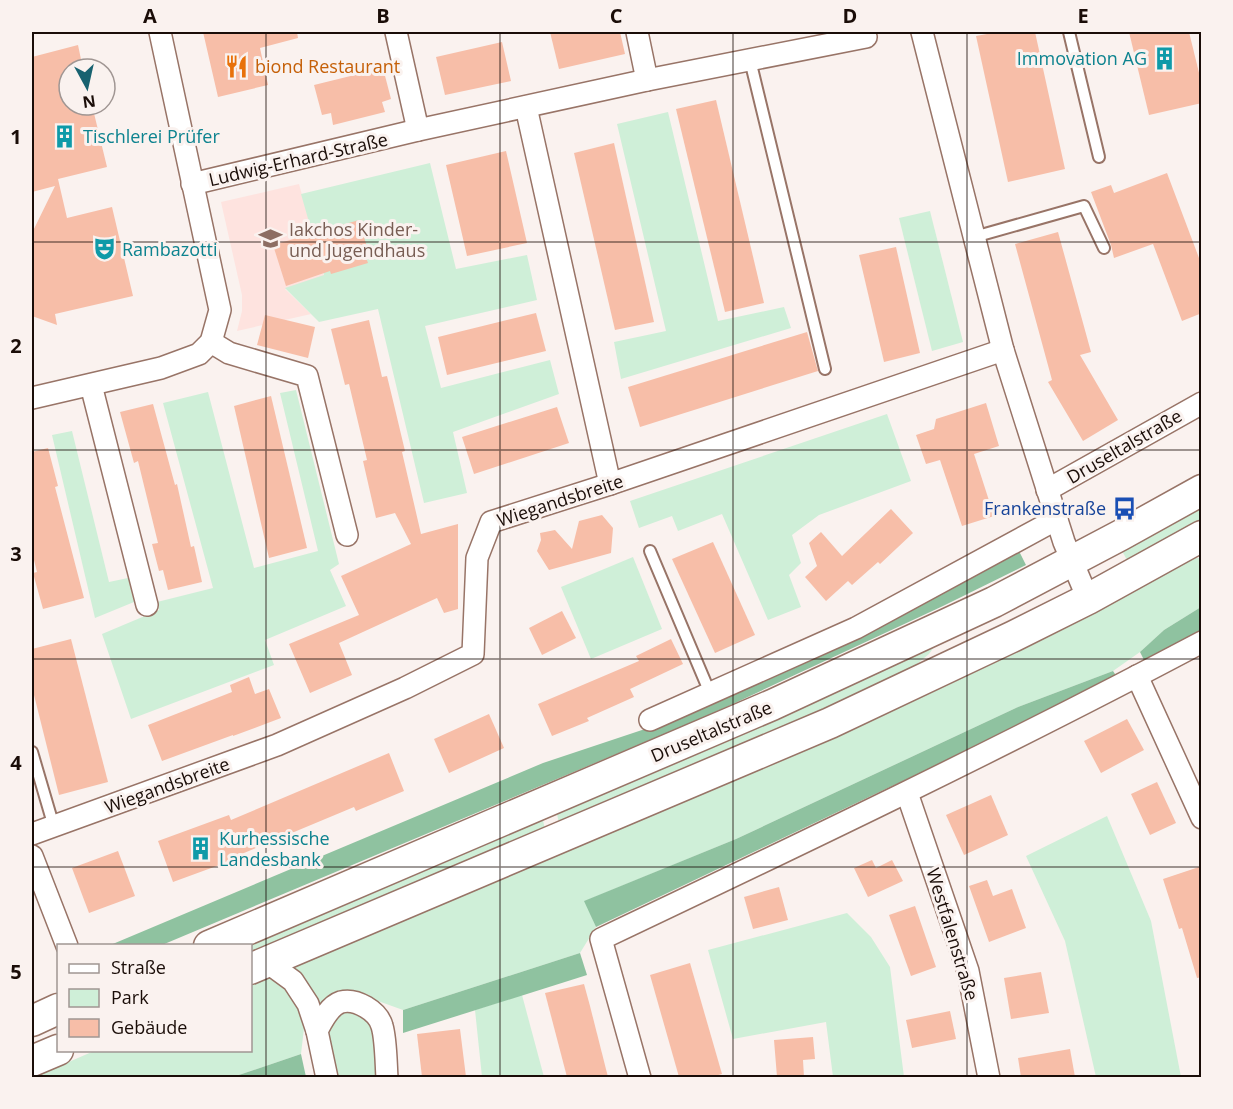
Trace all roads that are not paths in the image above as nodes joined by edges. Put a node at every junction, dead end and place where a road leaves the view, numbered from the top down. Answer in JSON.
{"nodes":[{"id":1,"x":159,"y":32,"type":"edge"},
{"id":2,"x":396,"y":32,"type":"edge"},
{"id":3,"x":637,"y":32,"type":"edge"},
{"id":4,"x":922,"y":32,"type":"edge"},
{"id":5,"x":1069,"y":32,"type":"edge"},
{"id":6,"x":866,"y":37,"type":"dead end"},
{"id":7,"x":750,"y":60,"type":"junction"},
{"id":8,"x":647,"y":80,"type":"junction"},
{"id":9,"x":526,"y":106,"type":"junction"},
{"id":10,"x":418,"y":130,"type":"junction"},
{"id":11,"x":1099,"y":157,"type":"dead end"},
{"id":12,"x":192,"y":184,"type":"junction"},
{"id":13,"x":974,"y":237,"type":"junction"},
{"id":14,"x":1104,"y":248,"type":"dead end"},
{"id":15,"x":211,"y":342,"type":"junction"},
{"id":16,"x":1003,"y":350,"type":"junction"},
{"id":17,"x":825,"y":369,"type":"dead end"},
{"id":18,"x":91,"y":385,"type":"junction"},
{"id":19,"x":32,"y":398,"type":"edge"},
{"id":20,"x":1202,"y":403,"type":"edge"},
{"id":21,"x":610,"y":484,"type":"junction"},
{"id":22,"x":1047,"y":490,"type":"junction"},
{"id":23,"x":1202,"y":490,"type":"edge"},
{"id":24,"x":1057,"y":519,"type":"junction"},
{"id":25,"x":347,"y":535,"type":"dead end"},
{"id":26,"x":1202,"y":536,"type":"edge"},
{"id":27,"x":650,"y":551,"type":"dead end"},
{"id":28,"x":1072,"y":561,"type":"junction"},
{"id":29,"x":1088,"y":599,"type":"junction"},
{"id":30,"x":147,"y":605,"type":"dead end"},
{"id":31,"x":1202,"y":642,"type":"edge"},
{"id":32,"x":1137,"y":676,"type":"junction"},
{"id":33,"x":710,"y":693,"type":"junction"},
{"id":34,"x":650,"y":720,"type":"dead end"},
{"id":35,"x":32,"y":752,"type":"edge"},
{"id":36,"x":907,"y":793,"type":"junction"},
{"id":37,"x":1202,"y":818,"type":"edge"},
{"id":38,"x":54,"y":827,"type":"junction"},
{"id":39,"x":32,"y":834,"type":"edge"},
{"id":40,"x":32,"y":856,"type":"edge"},
{"id":41,"x":67,"y":944,"type":"edge"},
{"id":42,"x":210,"y":944,"type":"edge"},
{"id":43,"x":259,"y":966,"type":"edge"},
{"id":44,"x":57,"y":1009,"type":"edge"},
{"id":45,"x":32,"y":1021,"type":"edge"},
{"id":46,"x":317,"y":1030,"type":"junction"},
{"id":47,"x":57,"y":1050,"type":"edge"},
{"id":48,"x":32,"y":1061,"type":"edge"},
{"id":49,"x":327,"y":1077,"type":"edge"},
{"id":50,"x":387,"y":1077,"type":"edge"},
{"id":51,"x":640,"y":1077,"type":"edge"},
{"id":52,"x":990,"y":1077,"type":"edge"}],
"edges":[{"from":1,"to":12,"type":"street"},
{"from":2,"to":10,"type":"street"},
{"from":3,"to":8,"type":"street"},
{"from":4,"to":13,"type":"street"},
{"from":5,"to":11,"type":"lane"},
{"from":6,"to":7,"type":"street","name":"Ludwig-Erhard-Straße"},
{"from":7,"to":8,"type":"street","name":"Ludwig-Erhard-Straße"},
{"from":7,"to":17,"type":"lane"},
{"from":8,"to":9,"type":"street","name":"Ludwig-Erhard-Straße"},
{"from":9,"to":10,"type":"street","name":"Ludwig-Erhard-Straße"},
{"from":9,"to":21,"type":"street"},
{"from":10,"to":12,"type":"street","name":"Ludwig-Erhard-Straße"},
{"from":12,"to":15,"type":"street","name":"Ludwig-Erhard-Straße"},
{"from":13,"to":14,"type":"lane"},
{"from":13,"to":16,"type":"street"},
{"from":15,"to":18,"type":"street"},
{"from":15,"to":25,"type":"street"},
{"from":16,"to":21,"type":"street","name":"Wiegandsbreite"},
{"from":16,"to":22,"type":"street"},
{"from":18,"to":19,"type":"street"},
{"from":18,"to":30,"type":"street"},
{"from":20,"to":22,"type":"street","name":"Druseltalstraße"},
{"from":21,"to":38,"type":"street","name":"Wiegandsbreite"},
{"from":22,"to":24,"type":"street"},
{"from":23,"to":28,"type":"main road","name":"Druseltalstraße"},
{"from":24,"to":28,"type":"street"},
{"from":24,"to":33,"type":"street","name":"Druseltalstraße"},
{"from":26,"to":29,"type":"main road"},
{"from":27,"to":33,"type":"lane"},
{"from":28,"to":29,"type":"street"},
{"from":28,"to":42,"type":"main road","name":"Druseltalstraße"},
{"from":29,"to":43,"type":"main road"},
{"from":31,"to":32,"type":"street"},
{"from":32,"to":36,"type":"street"},
{"from":32,"to":37,"type":"street"},
{"from":33,"to":34,"type":"street","name":"Druseltalstraße"},
{"from":35,"to":38,"type":"lane"},
{"from":36,"to":51,"type":"street"},
{"from":36,"to":52,"type":"street","name":"Westfalenstraße"},
{"from":38,"to":39,"type":"street","name":"Wiegandsbreite"},
{"from":40,"to":41,"type":"street"},
{"from":43,"to":46,"type":"street"},
{"from":44,"to":45,"type":"main road"},
{"from":46,"to":49,"type":"street"},
{"from":46,"to":50,"type":"street"},
{"from":47,"to":48,"type":"main road"}]}
